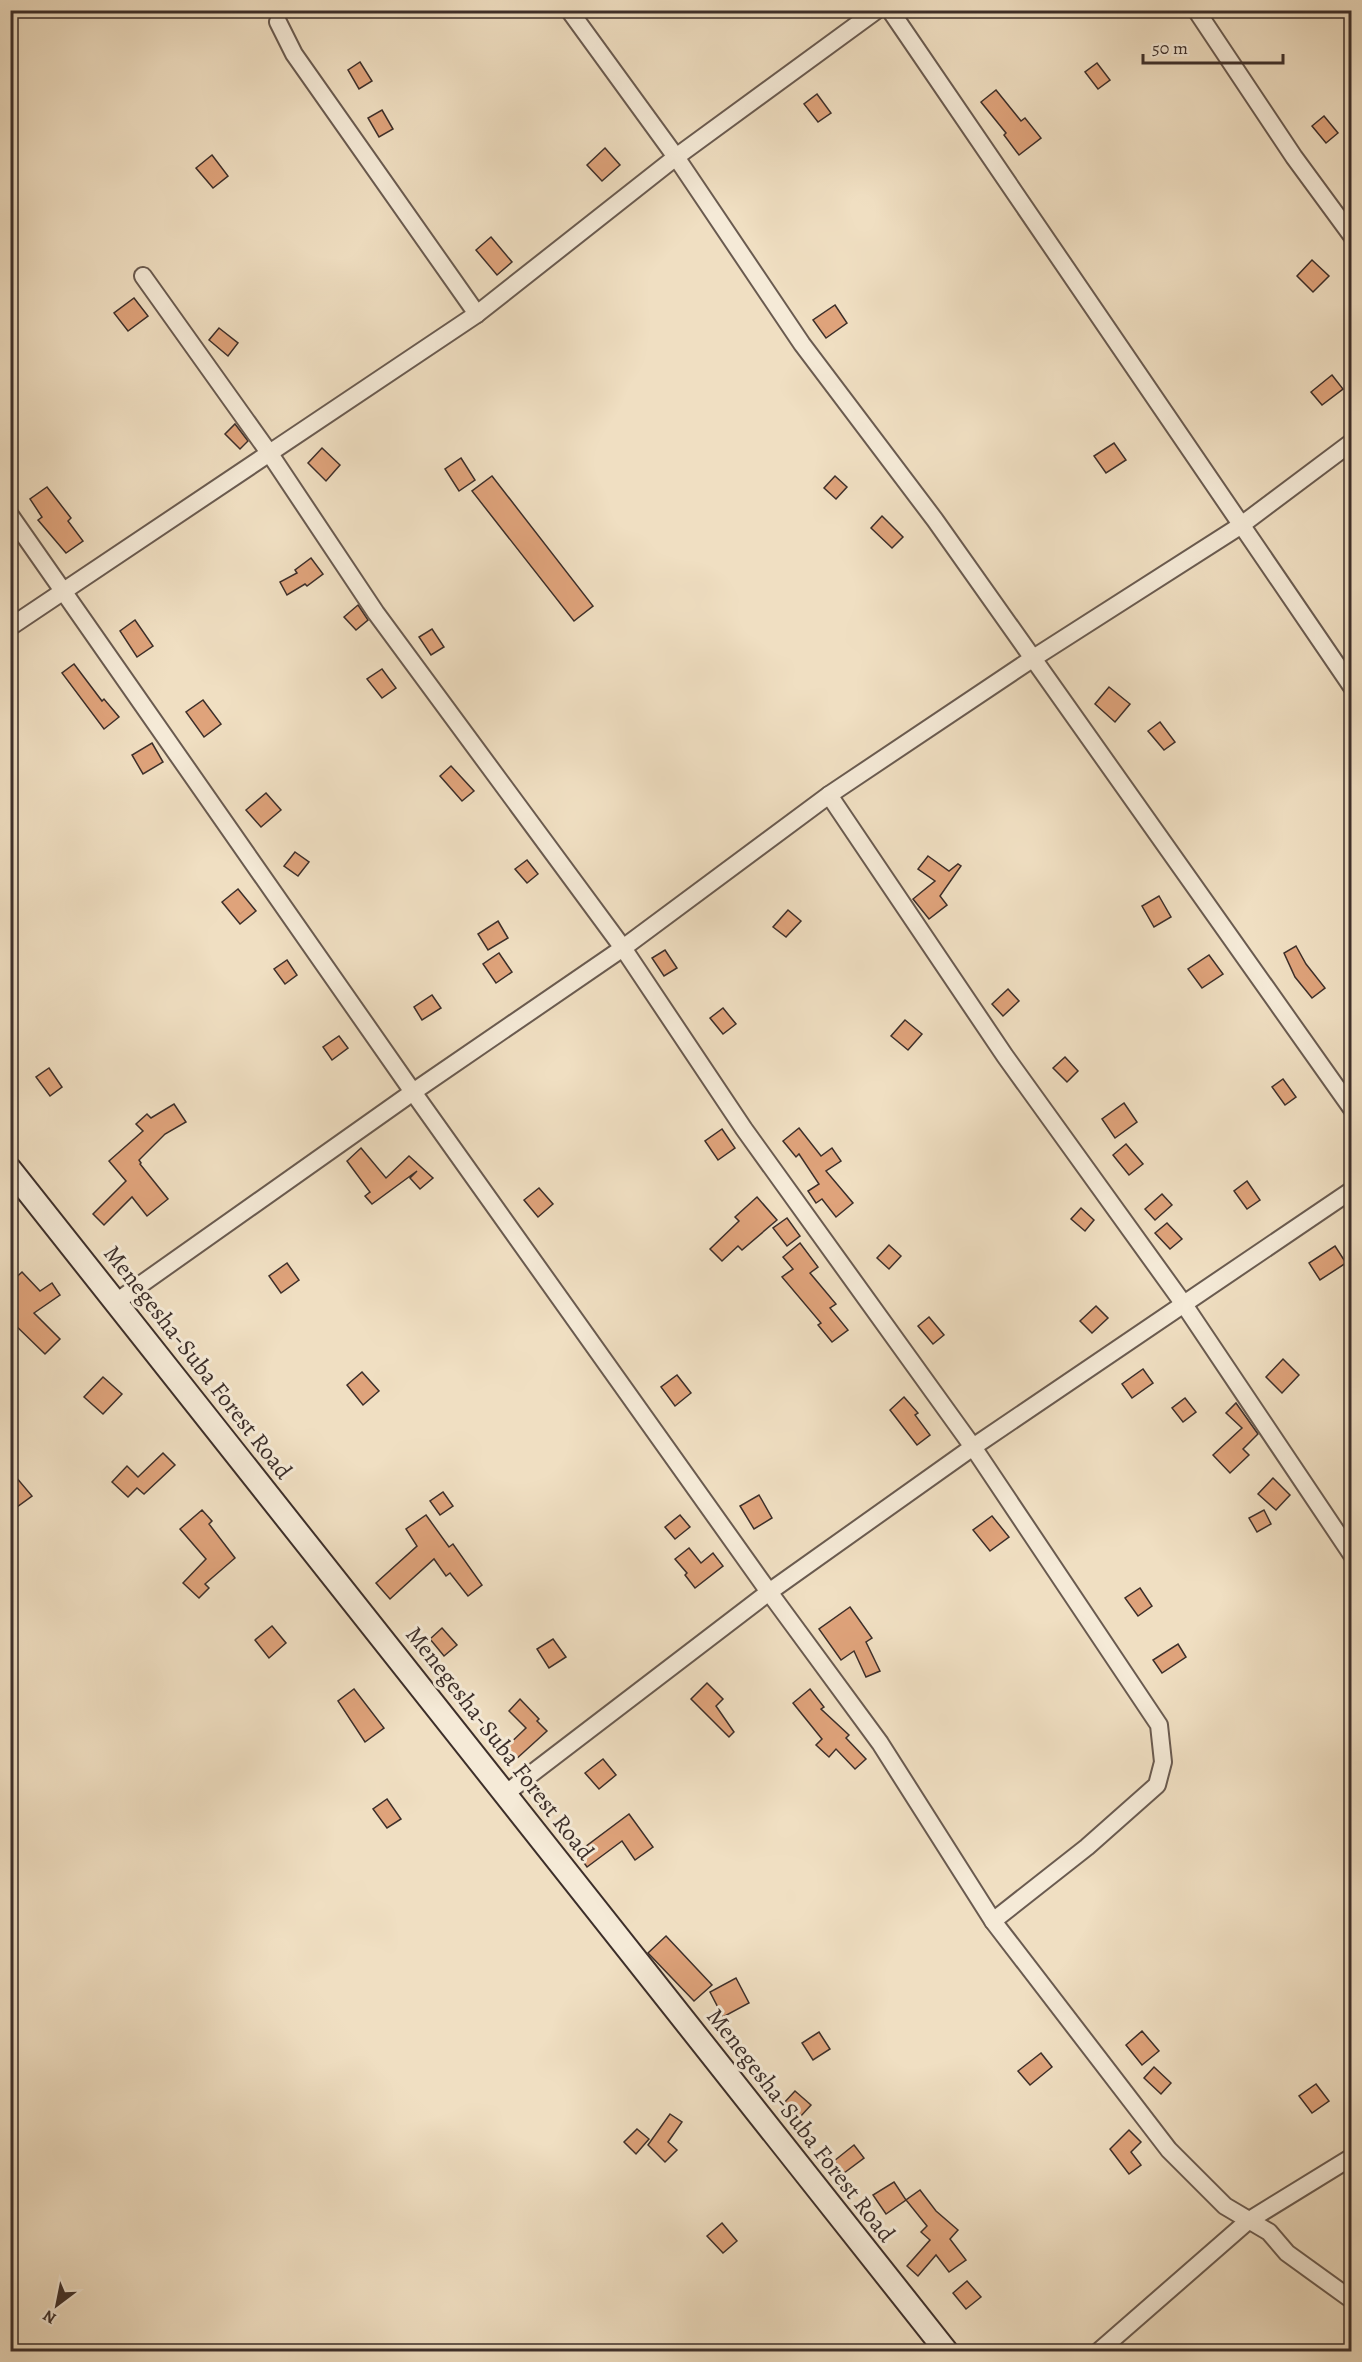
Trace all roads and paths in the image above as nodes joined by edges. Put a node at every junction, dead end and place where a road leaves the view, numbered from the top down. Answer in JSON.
{"nodes":[{"id":1,"x":569,"y":10,"type":"edge"},
{"id":2,"x":877,"y":10,"type":"edge"},
{"id":3,"x":890,"y":10,"type":"edge"},
{"id":4,"x":1196,"y":10,"type":"edge"},
{"id":5,"x":278,"y":22,"type":"dead end"},
{"id":6,"x":675,"y":158,"type":"junction"},
{"id":7,"x":1352,"y":236,"type":"edge"},
{"id":8,"x":143,"y":276,"type":"dead end"},
{"id":9,"x":477,"y":314,"type":"junction"},
{"id":10,"x":1352,"y":442,"type":"edge"},
{"id":11,"x":270,"y":454,"type":"junction"},
{"id":12,"x":10,"y":515,"type":"edge"},
{"id":13,"x":1240,"y":526,"type":"junction"},
{"id":14,"x":63,"y":590,"type":"junction"},
{"id":15,"x":10,"y":627,"type":"edge"},
{"id":16,"x":1032,"y":659,"type":"junction"},
{"id":17,"x":1352,"y":687,"type":"edge"},
{"id":18,"x":829,"y":795,"type":"junction"},
{"id":19,"x":623,"y":948,"type":"junction"},
{"id":20,"x":413,"y":1092,"type":"junction"},
{"id":21,"x":1352,"y":1109,"type":"edge"},
{"id":22,"x":10,"y":1169,"type":"edge"},
{"id":23,"x":1352,"y":1190,"type":"edge"},
{"id":24,"x":116,"y":1302,"type":"junction"},
{"id":25,"x":1183,"y":1303,"type":"junction"},
{"id":26,"x":973,"y":1447,"type":"junction"},
{"id":27,"x":1352,"y":1555,"type":"edge"},
{"id":28,"x":769,"y":1592,"type":"junction"},
{"id":29,"x":505,"y":1794,"type":"junction"},
{"id":30,"x":993,"y":1921,"type":"junction"},
{"id":31,"x":1352,"y":2157,"type":"edge"},
{"id":32,"x":1248,"y":2221,"type":"junction"},
{"id":33,"x":1352,"y":2300,"type":"edge"},
{"id":34,"x":947,"y":2352,"type":"edge"},
{"id":35,"x":1098,"y":2352,"type":"edge"}],
"edges":[{"from":1,"to":6,"type":"street"},
{"from":2,"to":6,"type":"street"},
{"from":3,"to":13,"type":"street"},
{"from":4,"to":7,"type":"street"},
{"from":5,"to":9,"type":"street"},
{"from":6,"to":9,"type":"street"},
{"from":6,"to":16,"type":"street"},
{"from":8,"to":11,"type":"street"},
{"from":9,"to":11,"type":"street"},
{"from":10,"to":13,"type":"street"},
{"from":11,"to":14,"type":"street"},
{"from":11,"to":19,"type":"street"},
{"from":12,"to":14,"type":"street"},
{"from":13,"to":16,"type":"street"},
{"from":13,"to":17,"type":"street"},
{"from":14,"to":15,"type":"street"},
{"from":14,"to":20,"type":"street"},
{"from":16,"to":18,"type":"street"},
{"from":16,"to":21,"type":"street"},
{"from":18,"to":19,"type":"street"},
{"from":18,"to":25,"type":"street"},
{"from":19,"to":20,"type":"street"},
{"from":19,"to":26,"type":"street"},
{"from":20,"to":24,"type":"street"},
{"from":20,"to":28,"type":"street"},
{"from":22,"to":24,"type":"street","name":"Menegesha-Suba Forest Road"},
{"from":23,"to":25,"type":"street"},
{"from":24,"to":29,"type":"street","name":"Menegesha-Suba Forest Road"},
{"from":25,"to":26,"type":"street"},
{"from":25,"to":27,"type":"street"},
{"from":26,"to":28,"type":"street"},
{"from":26,"to":30,"type":"street"},
{"from":28,"to":29,"type":"street"},
{"from":28,"to":30,"type":"street"},
{"from":29,"to":34,"type":"street","name":"Menegesha-Suba Forest Road"},
{"from":30,"to":32,"type":"street"},
{"from":31,"to":32,"type":"street"},
{"from":32,"to":33,"type":"street"},
{"from":32,"to":35,"type":"street"}]}
